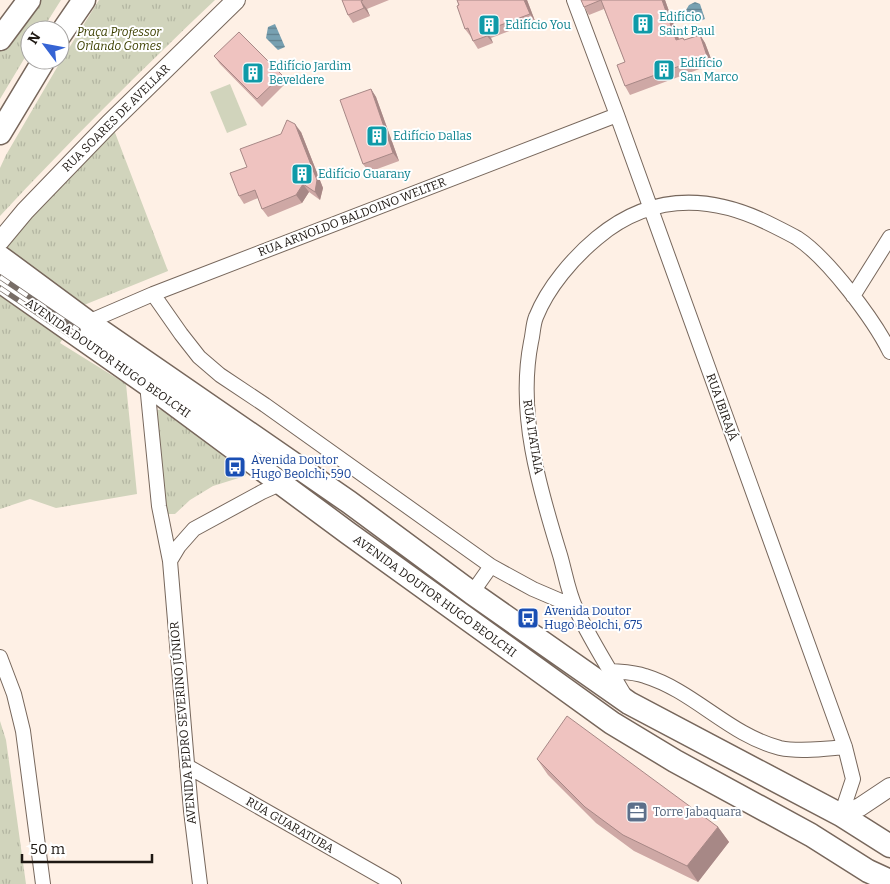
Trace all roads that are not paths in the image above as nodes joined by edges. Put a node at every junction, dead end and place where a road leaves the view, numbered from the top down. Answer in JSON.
{"nodes":[{"id":1,"x":29,"y":0,"type":"edge"},
{"id":2,"x":84,"y":0,"type":"edge"},
{"id":3,"x":236,"y":0,"type":"edge"},
{"id":4,"x":574,"y":0,"type":"edge"},
{"id":5,"x":70,"y":20,"type":"edge"},
{"id":6,"x":0,"y":39,"type":"edge"},
{"id":7,"x":38,"y":70,"type":"edge"},
{"id":8,"x":617,"y":115,"type":"junction"},
{"id":9,"x":0,"y":133,"type":"edge"},
{"id":10,"x":650,"y":207,"type":"junction"},
{"id":11,"x":890,"y":237,"type":"edge"},
{"id":12,"x":0,"y":241,"type":"edge"},
{"id":13,"x":0,"y":257,"type":"edge"},
{"id":14,"x":0,"y":281,"type":"edge"},
{"id":15,"x":154,"y":294,"type":"junction"},
{"id":16,"x":853,"y":296,"type":"junction"},
{"id":17,"x":79,"y":322,"type":"junction"},
{"id":18,"x":890,"y":352,"type":"edge"},
{"id":19,"x":147,"y":384,"type":"junction"},
{"id":20,"x":282,"y":483,"type":"junction"},
{"id":21,"x":379,"y":525,"type":"junction"},
{"id":22,"x":170,"y":562,"type":"junction"},
{"id":23,"x":491,"y":566,"type":"junction"},
{"id":24,"x":472,"y":594,"type":"junction"},
{"id":25,"x":575,"y":607,"type":"junction"},
{"id":26,"x":0,"y":657,"type":"edge"},
{"id":27,"x":611,"y":671,"type":"junction"},
{"id":28,"x":629,"y":703,"type":"junction"},
{"id":29,"x":845,"y":747,"type":"junction"},
{"id":30,"x":187,"y":766,"type":"junction"},
{"id":31,"x":890,"y":787,"type":"edge"},
{"id":32,"x":729,"y":791,"type":"junction"},
{"id":33,"x":841,"y":816,"type":"junction"},
{"id":34,"x":890,"y":846,"type":"edge"},
{"id":35,"x":890,"y":881,"type":"edge"},
{"id":36,"x":43,"y":884,"type":"edge"},
{"id":37,"x":200,"y":884,"type":"edge"},
{"id":38,"x":394,"y":884,"type":"edge"}],
"edges":[{"from":1,"to":6,"type":"main road"},
{"from":2,"to":5,"type":"main road"},
{"from":3,"to":12,"type":"street","name":"RUA SOARES DE AVELLAR"},
{"from":4,"to":8,"type":"street","name":"RUA IBIRAJÁ"},
{"from":7,"to":9,"type":"main road"},
{"from":8,"to":10,"type":"street","name":"RUA IBIRAJÁ"},
{"from":8,"to":15,"type":"street","name":"RUA ARNOLDO BALDOINO WELTER"},
{"from":10,"to":16,"type":"street","name":"RUA ITATIAIA"},
{"from":10,"to":25,"type":"street","name":"RUA ITATIAIA"},
{"from":10,"to":29,"type":"street","name":"RUA IBIRAJÁ"},
{"from":11,"to":16,"type":"street"},
{"from":13,"to":17,"type":"main road","name":"AVENIDA DOUTOR HUGO BEOLCHI"},
{"from":14,"to":17,"type":"main road","name":"AVENIDA DOUTOR HUGO BEOLCHI"},
{"from":15,"to":17,"type":"street","name":"RUA ARNOLDO BALDOINO WELTER"},
{"from":15,"to":23,"type":"street"},
{"from":16,"to":18,"type":"street","name":"RUA ITATIAIA"},
{"from":17,"to":19,"type":"main road","name":"AVENIDA DOUTOR HUGO BEOLCHI"},
{"from":17,"to":21,"type":"main road","name":"AVENIDA DOUTOR HUGO BEOLCHI"},
{"from":19,"to":20,"type":"main road","name":"AVENIDA DOUTOR HUGO BEOLCHI"},
{"from":19,"to":22,"type":"street","name":"AVENIDA PEDRO SEVERINO JÚNIOR"},
{"from":20,"to":21,"type":"main road"},
{"from":20,"to":22,"type":"street"},
{"from":20,"to":32,"type":"main road","name":"AVENIDA DOUTOR HUGO BEOLCHI"},
{"from":21,"to":24,"type":"main road","name":"AVENIDA DOUTOR HUGO BEOLCHI"},
{"from":22,"to":30,"type":"street","name":"AVENIDA PEDRO SEVERINO JÚNIOR"},
{"from":23,"to":24,"type":"street","name":"AVENIDA DOUTOR HUGO BEOLCHI"},
{"from":23,"to":25,"type":"street"},
{"from":24,"to":28,"type":"main road","name":"AVENIDA DOUTOR HUGO BEOLCHI"},
{"from":25,"to":27,"type":"street","name":"RUA ITATIAIA"},
{"from":26,"to":36,"type":"street"},
{"from":27,"to":28,"type":"street","name":"RUA ITATIAIA"},
{"from":27,"to":29,"type":"street"},
{"from":28,"to":33,"type":"main road","name":"AVENIDA DOUTOR HUGO BEOLCHI"},
{"from":29,"to":33,"type":"street","name":"RUA IBIRAJÁ"},
{"from":30,"to":37,"type":"street","name":"AVENIDA PEDRO SEVERINO JÚNIOR"},
{"from":30,"to":38,"type":"street","name":"RUA GUARATUBA"},
{"from":31,"to":33,"type":"street"},
{"from":32,"to":33,"type":"main road"},
{"from":32,"to":35,"type":"main road","name":"AVENIDA DOUTOR HUGO BEOLCHI"},
{"from":33,"to":34,"type":"main road","name":"AVENIDA DOUTOR HUGO BEOLCHI"}]}
